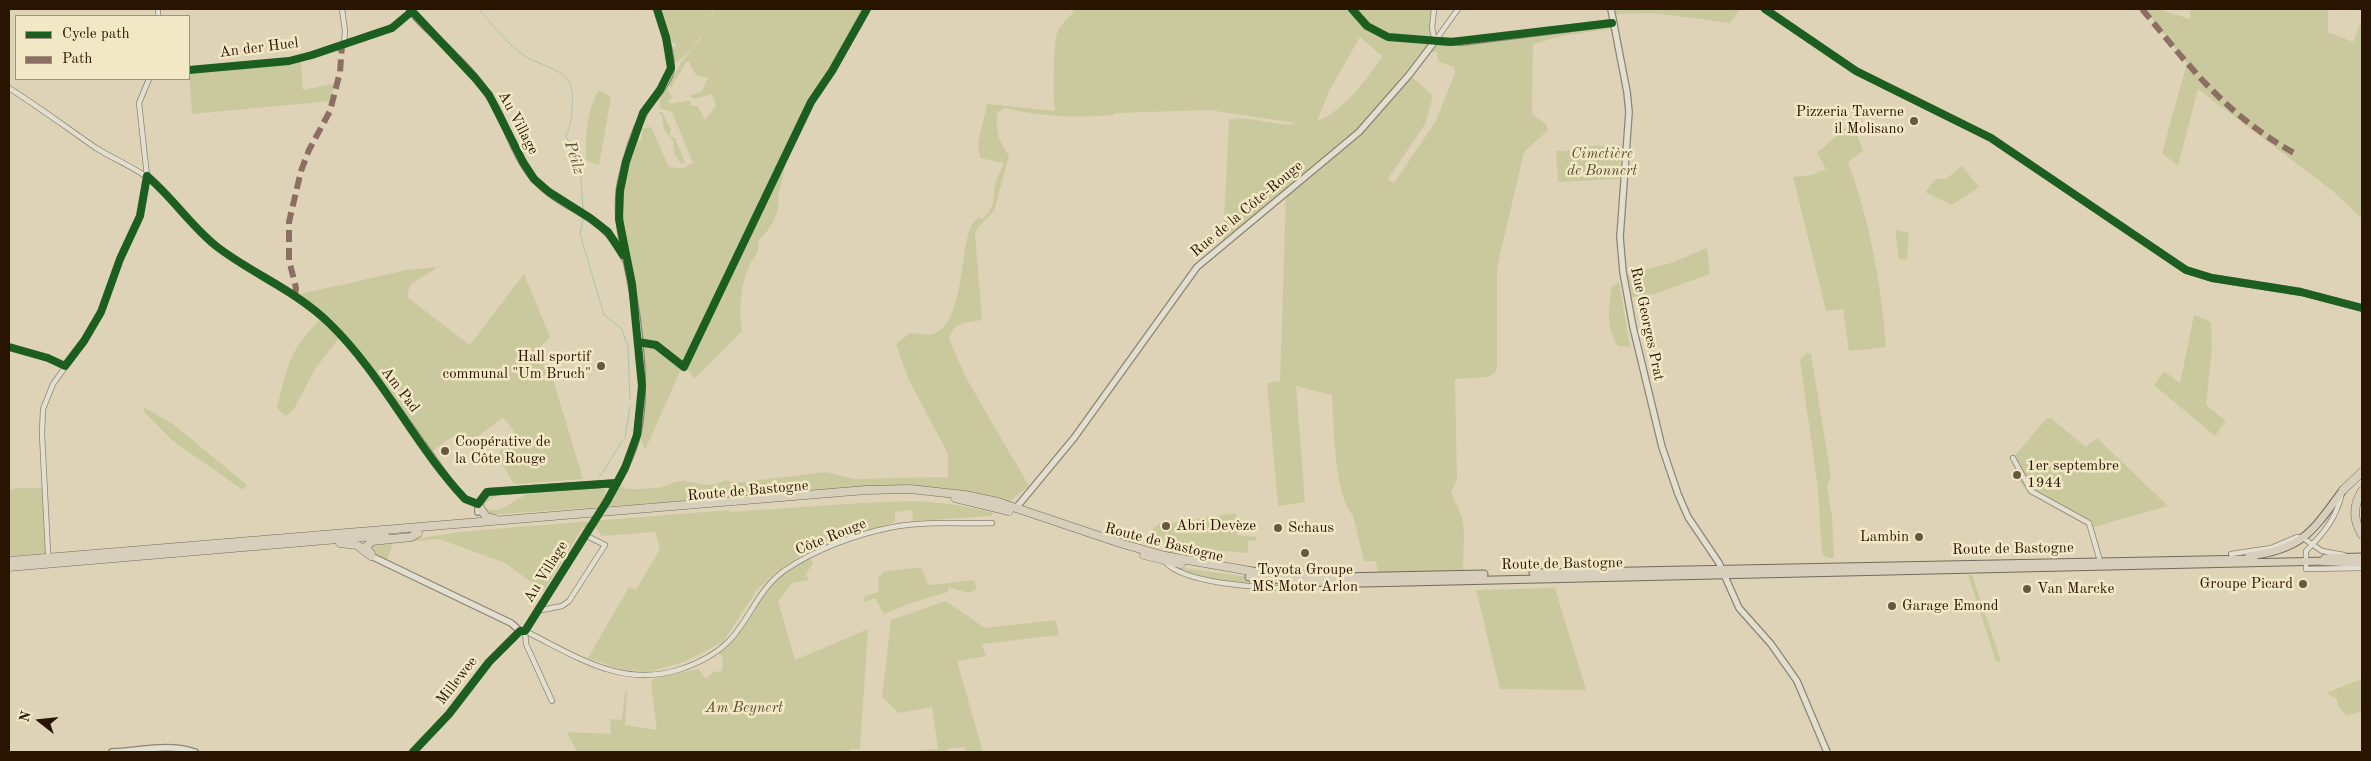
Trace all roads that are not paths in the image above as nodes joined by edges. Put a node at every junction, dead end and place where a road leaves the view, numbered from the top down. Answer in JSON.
{"nodes":[{"id":1,"x":342,"y":9,"type":"edge"},
{"id":2,"x":657,"y":9,"type":"edge"},
{"id":3,"x":1434,"y":9,"type":"edge"},
{"id":4,"x":1458,"y":9,"type":"edge"},
{"id":5,"x":1611,"y":9,"type":"edge"},
{"id":6,"x":1765,"y":9,"type":"edge"},
{"id":7,"x":411,"y":10,"type":"edge"},
{"id":8,"x":1612,"y":23,"type":"junction"},
{"id":9,"x":1435,"y":41,"type":"junction"},
{"id":10,"x":344,"y":44,"type":"junction"},
{"id":11,"x":190,"y":70,"type":"edge"},
{"id":12,"x":149,"y":80,"type":"edge"},
{"id":13,"x":9,"y":88,"type":"edge"},
{"id":14,"x":147,"y":176,"type":"junction"},
{"id":15,"x":628,"y":266,"type":"junction"},
{"id":16,"x":2362,"y":308,"type":"edge"},
{"id":17,"x":2013,"y":458,"type":"dead end"},
{"id":18,"x":2362,"y":472,"type":"edge"},
{"id":19,"x":617,"y":483,"type":"junction"},
{"id":20,"x":2342,"y":490,"type":"junction"},
{"id":21,"x":2362,"y":490,"type":"edge"},
{"id":22,"x":607,"y":501,"type":"tunnel mouth"},
{"id":23,"x":478,"y":508,"type":"junction"},
{"id":24,"x":1016,"y":508,"type":"junction"},
{"id":25,"x":604,"y":514,"type":"junction"},
{"id":26,"x":562,"y":515,"type":"junction"},
{"id":27,"x":992,"y":523,"type":"dead end"},
{"id":28,"x":590,"y":527,"type":"tunnel mouth"},
{"id":29,"x":418,"y":530,"type":"junction"},
{"id":30,"x":585,"y":535,"type":"junction"},
{"id":31,"x":2362,"y":535,"type":"edge"},
{"id":32,"x":2303,"y":538,"type":"junction"},
{"id":33,"x":306,"y":542,"type":"junction"},
{"id":34,"x":2312,"y":544,"type":"junction"},
{"id":35,"x":48,"y":553,"type":"dead end"},
{"id":36,"x":371,"y":556,"type":"junction"},
{"id":37,"x":2231,"y":556,"type":"junction"},
{"id":38,"x":2360,"y":559,"type":"edge"},
{"id":39,"x":2305,"y":560,"type":"junction"},
{"id":40,"x":9,"y":561,"type":"edge"},
{"id":41,"x":1164,"y":561,"type":"junction"},
{"id":42,"x":2100,"y":561,"type":"junction"},
{"id":43,"x":2323,"y":562,"type":"joint"},
{"id":44,"x":9,"y":567,"type":"edge"},
{"id":45,"x":2362,"y":568,"type":"edge"},
{"id":46,"x":1724,"y":572,"type":"junction"},
{"id":47,"x":1250,"y":574,"type":"junction"},
{"id":48,"x":1310,"y":582,"type":"junction"},
{"id":49,"x":537,"y":612,"type":"junction"},
{"id":50,"x":522,"y":631,"type":"junction"},
{"id":51,"x":552,"y":701,"type":"dead end"},
{"id":52,"x":112,"y":752,"type":"edge"},
{"id":53,"x":195,"y":752,"type":"edge"},
{"id":54,"x":413,"y":752,"type":"edge"},
{"id":55,"x":1827,"y":752,"type":"edge"}],
"edges":[{"from":1,"to":10,"type":"street"},
{"from":2,"to":15,"type":"street"},
{"from":3,"to":9,"type":"street"},
{"from":4,"to":9,"type":"street"},
{"from":5,"to":8,"type":"street","name":"Rue Georges Prat"},
{"from":6,"to":16,"type":"street"},
{"from":7,"to":10,"type":"street","name":"An der Huel"},
{"from":7,"to":15,"type":"street","name":"Au Village"},
{"from":8,"to":9,"type":"street"},
{"from":8,"to":46,"type":"street","name":"Rue Georges Prat"},
{"from":9,"to":24,"type":"street","name":"Rue de la Côte-Rouge"},
{"from":10,"to":11,"type":"street","name":"An der Huel"},
{"from":12,"to":14,"type":"street"},
{"from":13,"to":14,"type":"street","name":"Am Pad"},
{"from":14,"to":23,"type":"street","name":"Am Pad"},
{"from":14,"to":35,"type":"street"},
{"from":15,"to":19,"type":"street"},
{"from":17,"to":42,"type":"street"},
{"from":18,"to":20,"type":"highway"},
{"from":19,"to":22,"type":"street"},
{"from":19,"to":23,"type":"street"},
{"from":20,"to":32,"type":"main road"},
{"from":20,"to":34,"type":"street"},
{"from":21,"to":31,"type":"highway"},
{"from":23,"to":26,"type":"highway"},
{"from":23,"to":29,"type":"highway"},
{"from":24,"to":25,"type":"highway","name":"Route de Bastogne"},
{"from":24,"to":47,"type":"highway","name":"Route de Bastogne"},
{"from":25,"to":26,"type":"highway"},
{"from":25,"to":29,"type":"highway"},
{"from":25,"to":41,"type":"highway","name":"Route de Bastogne"},
{"from":26,"to":29,"type":"highway"},
{"from":27,"to":50,"type":"street","name":"Côte Rouge"},
{"from":28,"to":30,"type":"street","name":"Au Village"},
{"from":29,"to":33,"type":"highway"},
{"from":29,"to":36,"type":"highway"},
{"from":29,"to":40,"type":"highway"},
{"from":30,"to":49,"type":"street","name":"Au Village"},
{"from":30,"to":49,"type":"street"},
{"from":32,"to":34,"type":"street"},
{"from":32,"to":37,"type":"main road"},
{"from":33,"to":36,"type":"highway"},
{"from":33,"to":44,"type":"highway"},
{"from":34,"to":38,"type":"street"},
{"from":34,"to":39,"type":"street"},
{"from":36,"to":50,"type":"street"},
{"from":37,"to":39,"type":"main road","name":"Route de Bastogne"},
{"from":37,"to":42,"type":"main road","name":"Route de Bastogne"},
{"from":38,"to":39,"type":"main road","name":"Route de Bastogne"},
{"from":38,"to":43,"type":"highway"},
{"from":39,"to":43,"type":"main road","name":"Route de Bastogne"},
{"from":39,"to":45,"type":"street","name":"Route de Bastogne"},
{"from":39,"to":46,"type":"main road","name":"Route de Bastogne"},
{"from":41,"to":47,"type":"highway","name":"Route de Bastogne"},
{"from":41,"to":48,"type":"street"},
{"from":42,"to":46,"type":"main road","name":"Route de Bastogne"},
{"from":46,"to":47,"type":"main road","name":"Route de Bastogne"},
{"from":46,"to":48,"type":"main road","name":"Route de Bastogne"},
{"from":46,"to":55,"type":"street","name":"Rue Georges Prat"},
{"from":47,"to":48,"type":"main road","name":"Route de Bastogne"},
{"from":49,"to":50,"type":"street","name":"Au Village"},
{"from":50,"to":51,"type":"street"},
{"from":50,"to":54,"type":"street","name":"Millewee"},
{"from":52,"to":53,"type":"street"}]}
